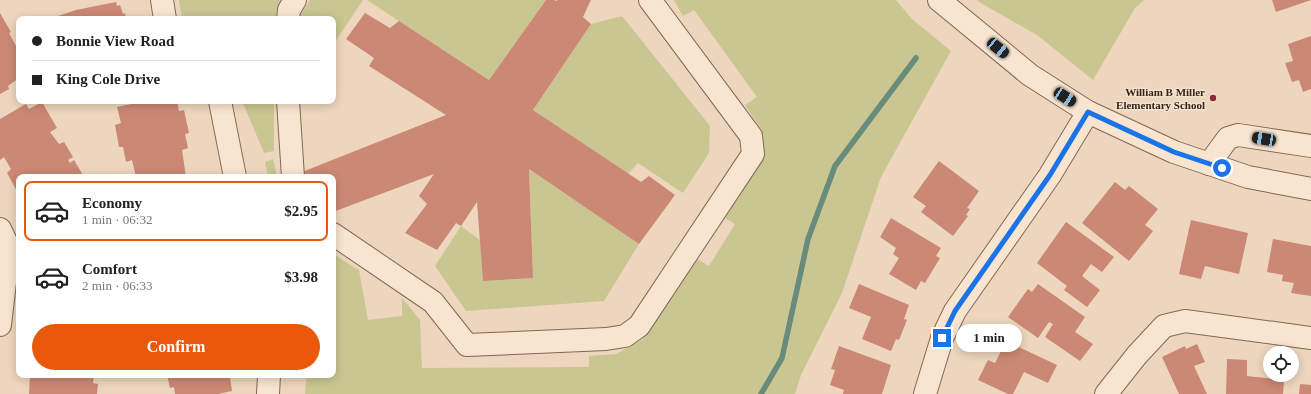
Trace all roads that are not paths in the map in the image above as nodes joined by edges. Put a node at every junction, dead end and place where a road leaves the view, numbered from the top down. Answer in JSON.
{"nodes":[{"id":1,"x":162,"y":0,"type":"edge"},
{"id":2,"x":295,"y":0,"type":"edge"},
{"id":3,"x":650,"y":0,"type":"edge"},
{"id":4,"x":938,"y":0,"type":"edge"},
{"id":5,"x":165,"y":16,"type":"edge"},
{"id":6,"x":288,"y":16,"type":"edge"},
{"id":7,"x":221,"y":104,"type":"edge"},
{"id":8,"x":288,"y":104,"type":"edge"},
{"id":9,"x":1088,"y":112,"type":"junction"},
{"id":10,"x":1311,"y":146,"type":"edge"},
{"id":11,"x":1209,"y":164,"type":"junction"},
{"id":12,"x":234,"y":174,"type":"edge"},
{"id":13,"x":293,"y":174,"type":"edge"},
{"id":14,"x":1311,"y":189,"type":"edge"},
{"id":15,"x":0,"y":229,"type":"edge"},
{"id":16,"x":336,"y":236,"type":"edge"},
{"id":17,"x":0,"y":325,"type":"edge"},
{"id":18,"x":1311,"y":338,"type":"edge"},
{"id":19,"x":269,"y":378,"type":"edge"},
{"id":20,"x":268,"y":394,"type":"edge"},
{"id":21,"x":925,"y":394,"type":"edge"},
{"id":22,"x":1106,"y":394,"type":"edge"}],
"edges":[{"from":1,"to":5,"type":"street"},
{"from":2,"to":6,"type":"street"},
{"from":3,"to":16,"type":"street"},
{"from":4,"to":9,"type":"street"},
{"from":7,"to":12,"type":"street"},
{"from":8,"to":13,"type":"street"},
{"from":9,"to":11,"type":"street"},
{"from":9,"to":21,"type":"street"},
{"from":10,"to":11,"type":"street"},
{"from":11,"to":14,"type":"street"},
{"from":15,"to":17,"type":"street"},
{"from":18,"to":22,"type":"street"},
{"from":19,"to":20,"type":"street"}]}
